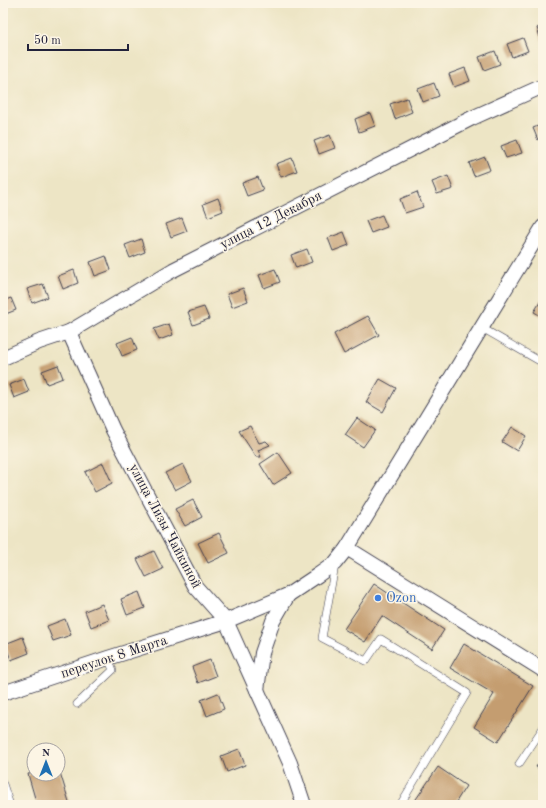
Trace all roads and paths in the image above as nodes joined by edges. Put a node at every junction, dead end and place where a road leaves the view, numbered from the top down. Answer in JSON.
{"nodes":[{"id":1,"x":543,"y":86,"type":"edge"},
{"id":2,"x":543,"y":227,"type":"edge"},
{"id":3,"x":482,"y":328,"type":"junction"},
{"id":4,"x":69,"y":332,"type":"junction"},
{"id":5,"x":3,"y":358,"type":"edge"},
{"id":6,"x":543,"y":363,"type":"edge"},
{"id":7,"x":347,"y":548,"type":"junction"},
{"id":8,"x":335,"y":563,"type":"junction"},
{"id":9,"x":288,"y":595,"type":"junction"},
{"id":10,"x":226,"y":621,"type":"junction"},
{"id":11,"x":108,"y":658,"type":"junction"},
{"id":12,"x":543,"y":670,"type":"edge"},
{"id":13,"x":257,"y":690,"type":"junction"},
{"id":14,"x":3,"y":693,"type":"edge"},
{"id":15,"x":77,"y":704,"type":"dead end"},
{"id":16,"x":543,"y":728,"type":"edge"},
{"id":17,"x":519,"y":764,"type":"dead end"},
{"id":18,"x":3,"y":784,"type":"edge"},
{"id":19,"x":10,"y":805,"type":"edge"},
{"id":20,"x":304,"y":805,"type":"edge"},
{"id":21,"x":400,"y":805,"type":"edge"}],
"edges":[{"from":1,"to":4,"type":"street","name":"улица 12 Декабря"},
{"from":2,"to":3,"type":"street","name":"переулок 8 Марта"},
{"from":3,"to":6,"type":"lane"},
{"from":3,"to":7,"type":"street","name":"переулок 8 Марта"},
{"from":4,"to":5,"type":"street","name":"улица 12 Декабря"},
{"from":4,"to":10,"type":"street","name":"улица Лизы Чайкиной"},
{"from":7,"to":8,"type":"street","name":"переулок 8 Марта"},
{"from":7,"to":12,"type":"street"},
{"from":8,"to":9,"type":"street","name":"переулок 8 Марта"},
{"from":8,"to":21,"type":"lane"},
{"from":9,"to":10,"type":"street","name":"переулок 8 Марта"},
{"from":9,"to":13,"type":"street"},
{"from":10,"to":11,"type":"street","name":"переулок 8 Марта"},
{"from":10,"to":13,"type":"street","name":"улица Лизы Чайкиной"},
{"from":11,"to":14,"type":"street","name":"переулок 8 Марта"},
{"from":11,"to":15,"type":"lane"},
{"from":13,"to":20,"type":"street","name":"улица Лизы Чайкиной"},
{"from":16,"to":17,"type":"lane"},
{"from":18,"to":19,"type":"lane"}]}
